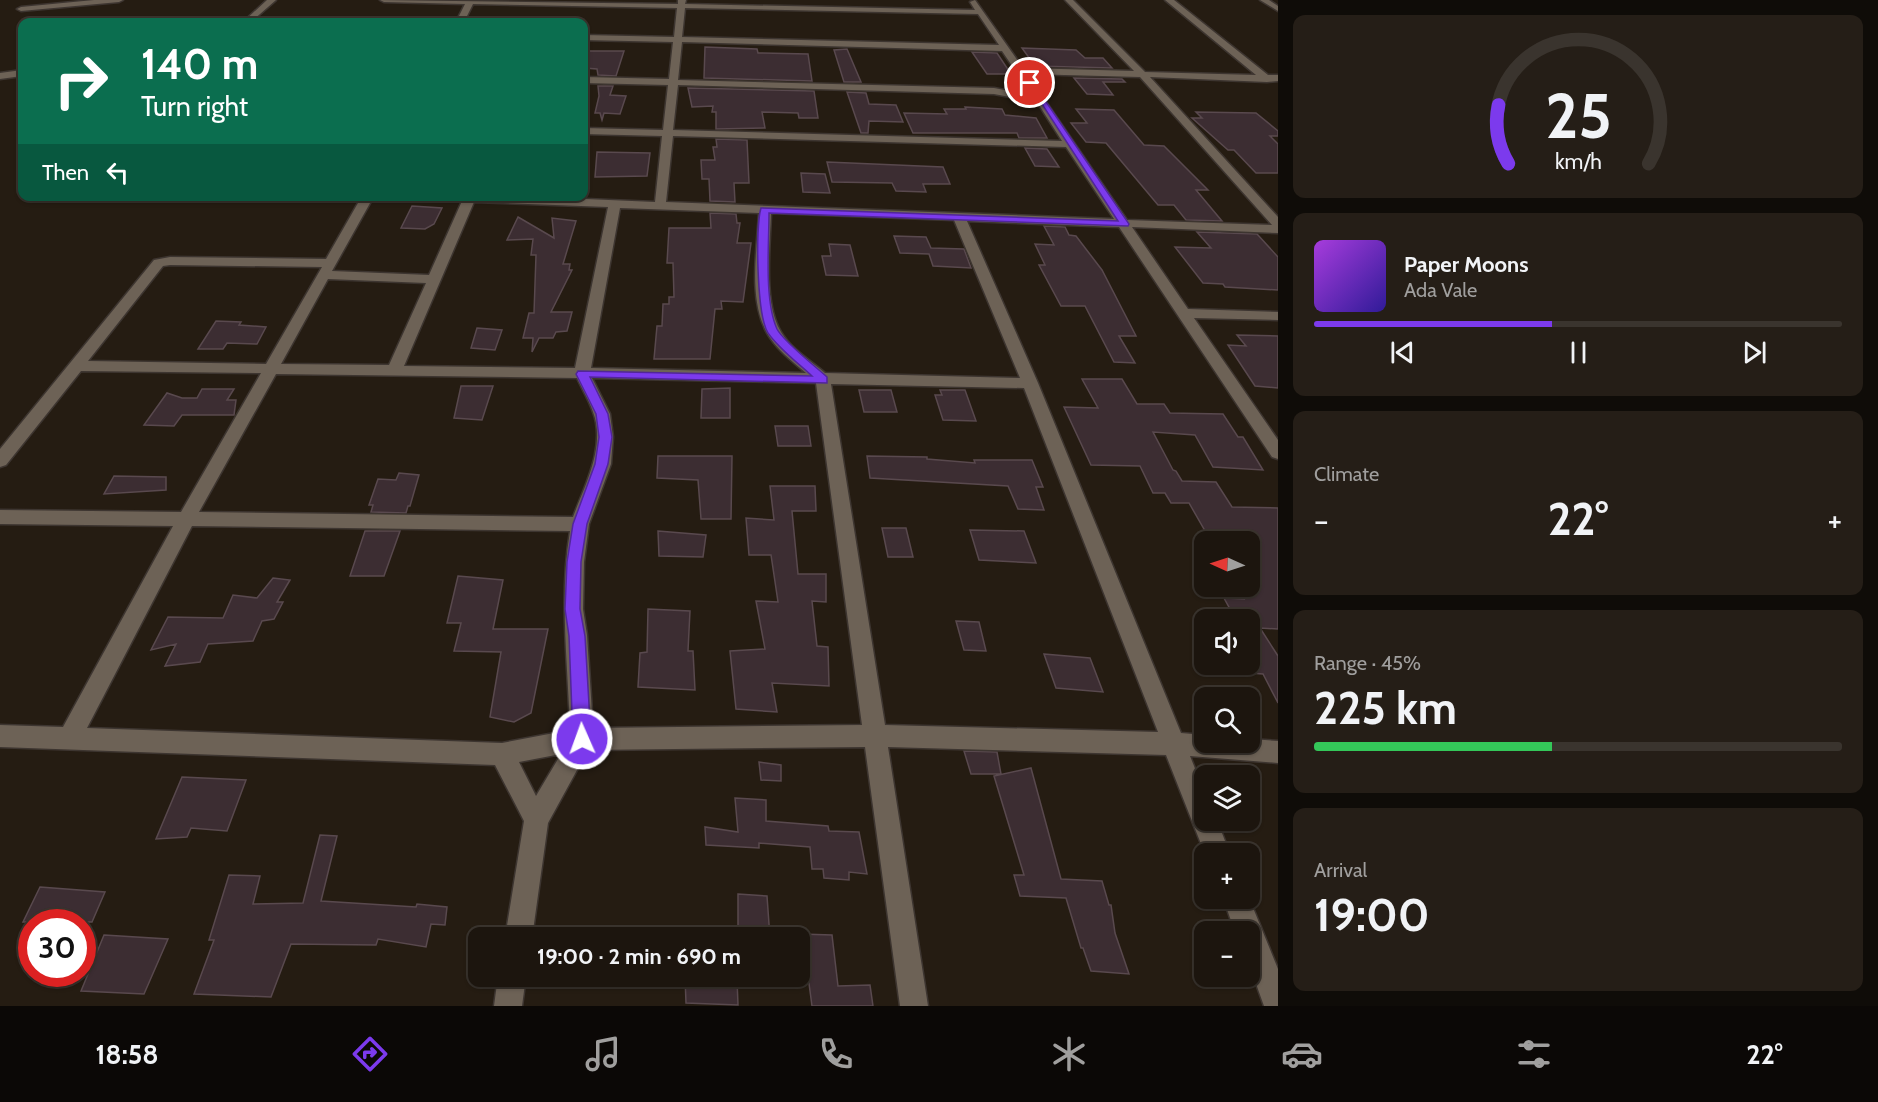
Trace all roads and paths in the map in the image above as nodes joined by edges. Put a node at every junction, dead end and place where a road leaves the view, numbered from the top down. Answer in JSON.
{"nodes":[{"id":1,"x":119,"y":0,"type":"edge"},
{"id":2,"x":272,"y":0,"type":"edge"},
{"id":3,"x":384,"y":0,"type":"edge"},
{"id":4,"x":471,"y":0,"type":"edge"},
{"id":5,"x":973,"y":0,"type":"edge"},
{"id":6,"x":1069,"y":0,"type":"edge"},
{"id":7,"x":1169,"y":0,"type":"edge"},
{"id":8,"x":1264,"y":0,"type":"edge"},
{"id":9,"x":681,"y":3,"type":"edge"},
{"id":10,"x":773,"y":4,"type":"edge"},
{"id":11,"x":21,"y":9,"type":"dead end"},
{"id":12,"x":1278,"y":9,"type":"edge"},
{"id":13,"x":981,"y":12,"type":"junction"},
{"id":14,"x":252,"y":18,"type":"edge"},
{"id":15,"x":462,"y":18,"type":"edge"},
{"id":16,"x":588,"y":37,"type":"edge"},
{"id":17,"x":677,"y":40,"type":"junction"},
{"id":18,"x":1004,"y":48,"type":"junction"},
{"id":19,"x":1022,"y":71,"type":"junction"},
{"id":20,"x":18,"y":74,"type":"edge"},
{"id":21,"x":1143,"y":75,"type":"junction"},
{"id":22,"x":0,"y":76,"type":"edge"},
{"id":23,"x":1265,"y":77,"type":"junction"},
{"id":24,"x":1278,"y":78,"type":"edge"},
{"id":25,"x":588,"y":80,"type":"edge"},
{"id":26,"x":674,"y":82,"type":"junction"},
{"id":27,"x":1030,"y":83,"type":"junction"},
{"id":28,"x":1278,"y":88,"type":"edge"},
{"id":29,"x":994,"y":91,"type":"junction"},
{"id":30,"x":1041,"y":100,"type":"junction"},
{"id":31,"x":588,"y":131,"type":"edge"},
{"id":32,"x":668,"y":134,"type":"junction"},
{"id":33,"x":1071,"y":144,"type":"junction"},
{"id":34,"x":365,"y":201,"type":"edge"},
{"id":35,"x":468,"y":201,"type":"edge"},
{"id":36,"x":527,"y":201,"type":"edge"},
{"id":37,"x":615,"y":204,"type":"junction"},
{"id":38,"x":660,"y":206,"type":"junction"},
{"id":39,"x":765,"y":210,"type":"junction"},
{"id":40,"x":959,"y":217,"type":"junction"},
{"id":41,"x":1125,"y":224,"type":"junction"},
{"id":42,"x":1278,"y":224,"type":"edge"},
{"id":43,"x":1278,"y":229,"type":"edge"},
{"id":44,"x":328,"y":269,"type":"junction"},
{"id":45,"x":432,"y":279,"type":"junction"},
{"id":46,"x":1184,"y":313,"type":"junction"},
{"id":47,"x":1278,"y":316,"type":"edge"},
{"id":48,"x":77,"y":366,"type":"junction"},
{"id":49,"x":272,"y":370,"type":"junction"},
{"id":50,"x":394,"y":371,"type":"junction"},
{"id":51,"x":582,"y":374,"type":"junction"},
{"id":52,"x":823,"y":380,"type":"junction"},
{"id":53,"x":1030,"y":383,"type":"junction"},
{"id":54,"x":1272,"y":434,"type":"edge"},
{"id":55,"x":1278,"y":453,"type":"edge"},
{"id":56,"x":0,"y":461,"type":"edge"},
{"id":57,"x":0,"y":517,"type":"edge"},
{"id":58,"x":187,"y":518,"type":"junction"},
{"id":59,"x":580,"y":524,"type":"junction"},
{"id":60,"x":0,"y":736,"type":"edge"},
{"id":61,"x":874,"y":736,"type":"junction"},
{"id":62,"x":70,"y":738,"type":"junction"},
{"id":63,"x":582,"y":739,"type":"junction"},
{"id":64,"x":1174,"y":744,"type":"junction"},
{"id":65,"x":1278,"y":752,"type":"edge"},
{"id":66,"x":502,"y":754,"type":"junction"},
{"id":67,"x":1194,"y":793,"type":"edge"},
{"id":68,"x":536,"y":820,"type":"junction"},
{"id":69,"x":520,"y":927,"type":"edge"},
{"id":70,"x":1260,"y":960,"type":"edge"},
{"id":71,"x":511,"y":987,"type":"edge"},
{"id":72,"x":1278,"y":1005,"type":"edge"},
{"id":73,"x":508,"y":1006,"type":"edge"},
{"id":74,"x":914,"y":1006,"type":"edge"}],
"edges":[{"from":1,"to":11,"type":"street"},
{"from":2,"to":14,"type":"street"},
{"from":3,"to":4,"type":"street"},
{"from":4,"to":9,"type":"street"},
{"from":4,"to":15,"type":"street"},
{"from":5,"to":13,"type":"street"},
{"from":6,"to":21,"type":"street"},
{"from":7,"to":23,"type":"street"},
{"from":8,"to":12,"type":"street"},
{"from":9,"to":10,"type":"street"},
{"from":9,"to":17,"type":"street"},
{"from":10,"to":13,"type":"street"},
{"from":13,"to":18,"type":"street"},
{"from":16,"to":17,"type":"street"},
{"from":17,"to":18,"type":"street"},
{"from":17,"to":26,"type":"street"},
{"from":18,"to":19,"type":"street"},
{"from":19,"to":21,"type":"street"},
{"from":19,"to":27,"type":"street"},
{"from":20,"to":22,"type":"street"},
{"from":21,"to":23,"type":"street"},
{"from":21,"to":42,"type":"street"},
{"from":23,"to":24,"type":"street"},
{"from":23,"to":28,"type":"street"},
{"from":25,"to":26,"type":"street"},
{"from":26,"to":29,"type":"street"},
{"from":26,"to":32,"type":"street"},
{"from":27,"to":29,"type":"street"},
{"from":27,"to":30,"type":"street"},
{"from":29,"to":30,"type":"street"},
{"from":30,"to":33,"type":"street"},
{"from":31,"to":32,"type":"street"},
{"from":32,"to":33,"type":"street"},
{"from":32,"to":38,"type":"street"},
{"from":33,"to":41,"type":"street"},
{"from":34,"to":44,"type":"street"},
{"from":35,"to":45,"type":"street"},
{"from":36,"to":37,"type":"street"},
{"from":37,"to":38,"type":"street"},
{"from":37,"to":51,"type":"street"},
{"from":38,"to":39,"type":"street"},
{"from":39,"to":40,"type":"street"},
{"from":39,"to":52,"type":"street"},
{"from":40,"to":41,"type":"street"},
{"from":40,"to":53,"type":"street"},
{"from":41,"to":43,"type":"street"},
{"from":41,"to":46,"type":"street"},
{"from":44,"to":45,"type":"street"},
{"from":44,"to":48,"type":"street"},
{"from":44,"to":49,"type":"street"},
{"from":45,"to":50,"type":"street"},
{"from":46,"to":47,"type":"street"},
{"from":46,"to":54,"type":"street"},
{"from":48,"to":49,"type":"street"},
{"from":48,"to":56,"type":"street"},
{"from":49,"to":50,"type":"street"},
{"from":49,"to":58,"type":"street"},
{"from":50,"to":51,"type":"street"},
{"from":51,"to":52,"type":"street"},
{"from":51,"to":59,"type":"street"},
{"from":52,"to":53,"type":"street"},
{"from":52,"to":61,"type":"street"},
{"from":53,"to":64,"type":"street"},
{"from":54,"to":55,"type":"street"},
{"from":57,"to":58,"type":"street"},
{"from":58,"to":59,"type":"street"},
{"from":58,"to":62,"type":"street"},
{"from":59,"to":63,"type":"street"},
{"from":60,"to":62,"type":"street"},
{"from":61,"to":63,"type":"street"},
{"from":61,"to":64,"type":"street"},
{"from":61,"to":74,"type":"street"},
{"from":62,"to":66,"type":"street"},
{"from":63,"to":66,"type":"street"},
{"from":63,"to":68,"type":"street"},
{"from":64,"to":65,"type":"street"},
{"from":64,"to":67,"type":"street"},
{"from":66,"to":68,"type":"street"},
{"from":68,"to":69,"type":"street"},
{"from":70,"to":72,"type":"street"},
{"from":71,"to":73,"type":"street"}]}
